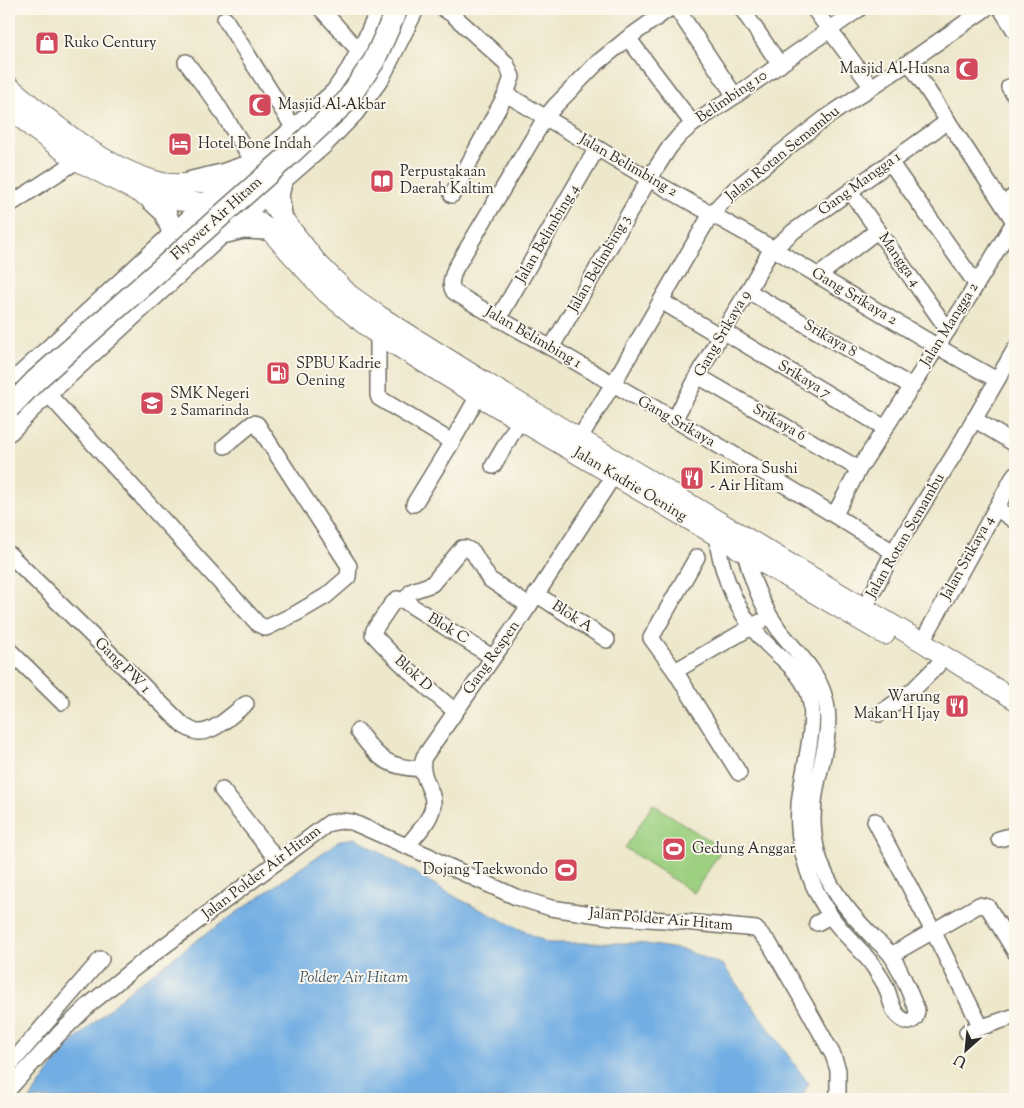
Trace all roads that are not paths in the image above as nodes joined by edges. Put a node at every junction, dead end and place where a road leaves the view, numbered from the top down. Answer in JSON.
{"nodes":[{"id":1,"x":321,"y":9,"type":"edge"},
{"id":2,"x":382,"y":9,"type":"edge"},
{"id":3,"x":397,"y":9,"type":"edge"},
{"id":4,"x":413,"y":9,"type":"edge"},
{"id":5,"x":444,"y":9,"type":"edge"},
{"id":6,"x":668,"y":9,"type":"edge"},
{"id":7,"x":677,"y":9,"type":"edge"},
{"id":8,"x":742,"y":9,"type":"edge"},
{"id":9,"x":814,"y":9,"type":"edge"},
{"id":10,"x":859,"y":9,"type":"edge"},
{"id":11,"x":984,"y":9,"type":"edge"},
{"id":12,"x":1001,"y":9,"type":"edge"},
{"id":13,"x":225,"y":19,"type":"dead end"},
{"id":14,"x":830,"y":31,"type":"junction"},
{"id":15,"x":1015,"y":31,"type":"edge"},
{"id":16,"x":628,"y":38,"type":"junction"},
{"id":17,"x":361,"y":53,"type":"junction"},
{"id":18,"x":186,"y":62,"type":"dead end"},
{"id":19,"x":909,"y":62,"type":"junction"},
{"id":20,"x":780,"y":65,"type":"junction"},
{"id":21,"x":9,"y":86,"type":"edge"},
{"id":22,"x":871,"y":86,"type":"junction"},
{"id":23,"x":506,"y":94,"type":"junction"},
{"id":24,"x":735,"y":96,"type":"junction"},
{"id":25,"x":9,"y":107,"type":"edge"},
{"id":26,"x":545,"y":118,"type":"junction"},
{"id":27,"x":948,"y":121,"type":"junction"},
{"id":28,"x":693,"y":124,"type":"junction"},
{"id":29,"x":295,"y":130,"type":"junction"},
{"id":30,"x":597,"y":148,"type":"junction"},
{"id":31,"x":77,"y":161,"type":"junction"},
{"id":32,"x":890,"y":162,"type":"junction"},
{"id":33,"x":252,"y":164,"type":"junction"},
{"id":34,"x":282,"y":178,"type":"junction"},
{"id":35,"x":649,"y":179,"type":"junction"},
{"id":36,"x":192,"y":182,"type":"junction"},
{"id":37,"x":228,"y":185,"type":"junction"},
{"id":38,"x":850,"y":191,"type":"junction"},
{"id":39,"x":263,"y":195,"type":"junction"},
{"id":40,"x":452,"y":195,"type":"dead end"},
{"id":41,"x":1015,"y":195,"type":"edge"},
{"id":42,"x":152,"y":200,"type":"junction"},
{"id":43,"x":209,"y":203,"type":"junction"},
{"id":44,"x":1003,"y":204,"type":"junction"},
{"id":45,"x":9,"y":206,"type":"edge"},
{"id":46,"x":244,"y":212,"type":"junction"},
{"id":47,"x":711,"y":214,"type":"junction"},
{"id":48,"x":274,"y":222,"type":"junction"},
{"id":49,"x":1015,"y":222,"type":"edge"},
{"id":50,"x":878,"y":230,"type":"junction"},
{"id":51,"x":222,"y":234,"type":"junction"},
{"id":52,"x":174,"y":235,"type":"junction"},
{"id":53,"x":772,"y":248,"type":"junction"},
{"id":54,"x":818,"y":276,"type":"junction"},
{"id":55,"x":976,"y":284,"type":"junction"},
{"id":56,"x":748,"y":291,"type":"junction"},
{"id":57,"x":661,"y":301,"type":"junction"},
{"id":58,"x":84,"y":318,"type":"junction"},
{"id":59,"x":498,"y":319,"type":"junction"},
{"id":60,"x":948,"y":330,"type":"junction"},
{"id":61,"x":722,"y":333,"type":"junction"},
{"id":62,"x":378,"y":336,"type":"junction"},
{"id":63,"x":104,"y":340,"type":"junction"},
{"id":64,"x":938,"y":347,"type":"junction"},
{"id":65,"x":551,"y":348,"type":"junction"},
{"id":66,"x":1015,"y":349,"type":"edge"},
{"id":67,"x":698,"y":376,"type":"junction"},
{"id":68,"x":997,"y":380,"type":"junction"},
{"id":69,"x":613,"y":384,"type":"junction"},
{"id":70,"x":911,"y":386,"type":"junction"},
{"id":71,"x":9,"y":388,"type":"edge"},
{"id":72,"x":47,"y":393,"type":"junction"},
{"id":73,"x":478,"y":396,"type":"junction"},
{"id":74,"x":9,"y":408,"type":"edge"},
{"id":75,"x":520,"y":420,"type":"junction"},
{"id":76,"x":674,"y":420,"type":"junction"},
{"id":77,"x":974,"y":420,"type":"junction"},
{"id":78,"x":885,"y":428,"type":"junction"},
{"id":79,"x":9,"y":430,"type":"edge"},
{"id":80,"x":452,"y":442,"type":"junction"},
{"id":81,"x":576,"y":444,"type":"junction"},
{"id":82,"x":1015,"y":444,"type":"edge"},
{"id":83,"x":225,"y":446,"type":"dead end"},
{"id":84,"x":493,"y":466,"type":"dead end"},
{"id":85,"x":859,"y":470,"type":"junction"},
{"id":86,"x":1015,"y":474,"type":"edge"},
{"id":87,"x":614,"y":475,"type":"junction"},
{"id":88,"x":414,"y":504,"type":"dead end"},
{"id":89,"x":996,"y":508,"type":"junction"},
{"id":90,"x":835,"y":514,"type":"junction"},
{"id":91,"x":1015,"y":520,"type":"edge"},
{"id":92,"x":741,"y":534,"type":"junction"},
{"id":93,"x":716,"y":536,"type":"junction"},
{"id":94,"x":893,"y":552,"type":"junction"},
{"id":95,"x":745,"y":553,"type":"junction"},
{"id":96,"x":9,"y":554,"type":"edge"},
{"id":97,"x":697,"y":557,"type":"dead end"},
{"id":98,"x":533,"y":600,"type":"junction"},
{"id":99,"x":404,"y":601,"type":"junction"},
{"id":100,"x":862,"y":614,"type":"junction"},
{"id":101,"x":770,"y":616,"type":"junction"},
{"id":102,"x":752,"y":627,"type":"junction"},
{"id":103,"x":607,"y":640,"type":"dead end"},
{"id":104,"x":922,"y":642,"type":"junction"},
{"id":105,"x":9,"y":650,"type":"edge"},
{"id":106,"x":492,"y":657,"type":"junction"},
{"id":107,"x":937,"y":666,"type":"junction"},
{"id":108,"x":675,"y":671,"type":"junction"},
{"id":109,"x":1015,"y":700,"type":"edge"},
{"id":110,"x":62,"y":702,"type":"dead end"},
{"id":111,"x":246,"y":704,"type":"dead end"},
{"id":112,"x":456,"y":711,"type":"junction"},
{"id":113,"x":1015,"y":712,"type":"edge"},
{"id":114,"x":879,"y":714,"type":"dead end"},
{"id":115,"x":358,"y":731,"type":"dead end"},
{"id":116,"x":422,"y":769,"type":"junction"},
{"id":117,"x":740,"y":773,"type":"dead end"},
{"id":118,"x":222,"y":790,"type":"dead end"},
{"id":119,"x":875,"y":821,"type":"dead end"},
{"id":120,"x":1015,"y":837,"type":"edge"},
{"id":121,"x":1000,"y":839,"type":"dead end"},
{"id":122,"x":407,"y":846,"type":"junction"},
{"id":123,"x":278,"y":861,"type":"junction"},
{"id":124,"x":830,"y":916,"type":"junction"},
{"id":125,"x":817,"y":923,"type":"dead end"},
{"id":126,"x":934,"y":932,"type":"junction"},
{"id":127,"x":1015,"y":952,"type":"edge"},
{"id":128,"x":891,"y":955,"type":"junction"},
{"id":129,"x":101,"y":959,"type":"dead end"},
{"id":130,"x":58,"y":1010,"type":"junction"},
{"id":131,"x":1015,"y":1016,"type":"edge"},
{"id":132,"x":71,"y":1022,"type":"junction"},
{"id":133,"x":28,"y":1044,"type":"junction"},
{"id":134,"x":42,"y":1053,"type":"junction"},
{"id":135,"x":9,"y":1066,"type":"edge"},
{"id":136,"x":9,"y":1089,"type":"edge"},
{"id":137,"x":838,"y":1099,"type":"edge"}],
"edges":[{"from":1,"to":17,"type":"street"},
{"from":2,"to":17,"type":"highway"},
{"from":3,"to":74,"type":"highway","name":"Flyover Air Hitam","bridge":true},
{"from":4,"to":34,"type":"highway"},
{"from":5,"to":23,"type":"street"},
{"from":6,"to":16,"type":"street"},
{"from":7,"to":24,"type":"street"},
{"from":8,"to":20,"type":"street"},
{"from":9,"to":14,"type":"street"},
{"from":10,"to":14,"type":"street","name":"Belimbing 10"},
{"from":11,"to":19,"type":"street","name":"Jalan Rotan Semambu"},
{"from":12,"to":15,"type":"street"},
{"from":13,"to":29,"type":"street"},
{"from":14,"to":20,"type":"street","name":"Belimbing 10"},
{"from":14,"to":22,"type":"street"},
{"from":16,"to":26,"type":"street"},
{"from":16,"to":28,"type":"street"},
{"from":17,"to":29,"type":"highway"},
{"from":18,"to":33,"type":"street"},
{"from":19,"to":22,"type":"street","name":"Jalan Rotan Semambu"},
{"from":19,"to":27,"type":"street"},
{"from":20,"to":24,"type":"street","name":"Belimbing 10"},
{"from":21,"to":36,"type":"main road"},
{"from":22,"to":47,"type":"street","name":"Jalan Rotan Semambu"},
{"from":23,"to":26,"type":"street","name":"Jalan Belimbing 2"},
{"from":23,"to":40,"type":"street"},
{"from":24,"to":28,"type":"street","name":"Belimbing 10"},
{"from":25,"to":31,"type":"main road"},
{"from":26,"to":30,"type":"street","name":"Jalan Belimbing 2"},
{"from":26,"to":59,"type":"street","name":"Jalan Belimbing 1"},
{"from":27,"to":32,"type":"street","name":"Gang Mangga 1"},
{"from":27,"to":44,"type":"street"},
{"from":28,"to":35,"type":"street","name":"Belimbing 10"},
{"from":29,"to":33,"type":"highway"},
{"from":30,"to":35,"type":"street","name":"Jalan Belimbing 2"},
{"from":30,"to":59,"type":"street","name":"Jalan Belimbing 4"},
{"from":31,"to":42,"type":"main road"},
{"from":31,"to":45,"type":"street"},
{"from":32,"to":38,"type":"street","name":"Gang Mangga 1"},
{"from":32,"to":55,"type":"street"},
{"from":33,"to":36,"type":"highway"},
{"from":33,"to":37,"type":"highway"},
{"from":34,"to":39,"type":"highway"},
{"from":34,"to":48,"type":"highway"},
{"from":35,"to":47,"type":"street","name":"Jalan Belimbing 2"},
{"from":35,"to":65,"type":"street","name":"Jalan Belimbing 3"},
{"from":36,"to":37,"type":"main road"},
{"from":37,"to":39,"type":"main road"},
{"from":37,"to":43,"type":"highway"},
{"from":38,"to":50,"type":"street","name":"Mangga 4"},
{"from":38,"to":53,"type":"street","name":"Gang Mangga 1"},
{"from":39,"to":46,"type":"highway"},
{"from":39,"to":48,"type":"main road"},
{"from":41,"to":44,"type":"street"},
{"from":42,"to":43,"type":"main road"},
{"from":42,"to":52,"type":"highway"},
{"from":43,"to":46,"type":"main road"},
{"from":43,"to":52,"type":"highway"},
{"from":44,"to":49,"type":"street"},
{"from":46,"to":48,"type":"main road"},
{"from":46,"to":51,"type":"highway"},
{"from":47,"to":53,"type":"street","name":"Gang Srikaya 2"},
{"from":47,"to":57,"type":"street","name":"Jalan Rotan Semambu"},
{"from":48,"to":51,"type":"highway"},
{"from":48,"to":62,"type":"main road","name":"Jalan Kadrie Oening"},
{"from":48,"to":81,"type":"main road","name":"Jalan Kadrie Oening"},
{"from":49,"to":55,"type":"street","name":"Jalan Mangga 2"},
{"from":50,"to":54,"type":"street"},
{"from":50,"to":60,"type":"street","name":"Mangga 4"},
{"from":51,"to":63,"type":"highway"},
{"from":52,"to":58,"type":"highway"},
{"from":53,"to":54,"type":"street","name":"Gang Srikaya 2"},
{"from":53,"to":56,"type":"street","name":"Gang Srikaya 9"},
{"from":54,"to":64,"type":"street","name":"Gang Srikaya 2"},
{"from":55,"to":60,"type":"street","name":"Jalan Mangga 2"},
{"from":56,"to":61,"type":"street","name":"Gang Srikaya 9"},
{"from":56,"to":70,"type":"street","name":"Srikaya 8"},
{"from":57,"to":61,"type":"street","name":"Srikaya 7"},
{"from":57,"to":69,"type":"street","name":"Jalan Rotan Semambu"},
{"from":58,"to":63,"type":"highway"},
{"from":58,"to":71,"type":"highway"},
{"from":59,"to":65,"type":"street","name":"Jalan Belimbing 1"},
{"from":60,"to":64,"type":"street","name":"Jalan Mangga 2"},
{"from":61,"to":67,"type":"street","name":"Gang Srikaya 9"},
{"from":61,"to":78,"type":"street","name":"Srikaya 7"},
{"from":62,"to":73,"type":"main road","name":"Jalan Kadrie Oening"},
{"from":62,"to":80,"type":"street"},
{"from":63,"to":72,"type":"highway"},
{"from":64,"to":68,"type":"street","name":"Gang Srikaya 2"},
{"from":64,"to":70,"type":"street","name":"Jalan Mangga 2"},
{"from":65,"to":69,"type":"street","name":"Jalan Belimbing 1"},
{"from":66,"to":68,"type":"street","name":"Jalan Rotan Semambu"},
{"from":67,"to":76,"type":"street","name":"Gang Srikaya 9"},
{"from":67,"to":85,"type":"street","name":"Srikaya 6"},
{"from":68,"to":77,"type":"street","name":"Jalan Rotan Semambu"},
{"from":69,"to":76,"type":"street","name":"Gang Srikaya"},
{"from":69,"to":81,"type":"street","name":"Jalan Rotan Semambu"},
{"from":70,"to":78,"type":"street","name":"Jalan Mangga 2"},
{"from":72,"to":79,"type":"highway"},
{"from":72,"to":83,"type":"street"},
{"from":73,"to":75,"type":"main road","name":"Jalan Kadrie Oening"},
{"from":73,"to":80,"type":"street"},
{"from":75,"to":81,"type":"main road","name":"Jalan Kadrie Oening"},
{"from":75,"to":84,"type":"street"},
{"from":76,"to":90,"type":"street","name":"Gang Srikaya"},
{"from":77,"to":82,"type":"street"},
{"from":77,"to":94,"type":"street","name":"Jalan Rotan Semambu"},
{"from":78,"to":85,"type":"street","name":"Jalan Mangga 2"},
{"from":80,"to":88,"type":"street"},
{"from":81,"to":87,"type":"main road","name":"Jalan Kadrie Oening"},
{"from":81,"to":92,"type":"main road","name":"Jalan Kadrie Oening"},
{"from":85,"to":90,"type":"street","name":"Jalan Mangga 2"},
{"from":86,"to":89,"type":"street","name":"Jalan Srikaya 4"},
{"from":87,"to":93,"type":"main road","name":"Jalan Kadrie Oening"},
{"from":87,"to":98,"type":"street","name":"Gang Respen"},
{"from":89,"to":91,"type":"street"},
{"from":89,"to":104,"type":"street","name":"Jalan Srikaya 4"},
{"from":90,"to":94,"type":"street","name":"Gang Srikaya"},
{"from":92,"to":95,"type":"street"},
{"from":92,"to":100,"type":"main road","name":"Jalan Kadrie Oening"},
{"from":93,"to":95,"type":"main road","name":"Jalan Kadrie Oening"},
{"from":93,"to":102,"type":"street"},
{"from":94,"to":100,"type":"street","name":"Jalan Rotan Semambu"},
{"from":95,"to":100,"type":"main road","name":"Jalan Kadrie Oening"},
{"from":95,"to":101,"type":"street"},
{"from":96,"to":111,"type":"street","name":"Gang PW 1"},
{"from":97,"to":108,"type":"street"},
{"from":98,"to":99,"type":"street","name":"Blok A"},
{"from":98,"to":103,"type":"street","name":"Blok A"},
{"from":98,"to":106,"type":"street","name":"Gang Respen"},
{"from":99,"to":106,"type":"street","name":"Blok C"},
{"from":99,"to":112,"type":"street","name":"Blok D"},
{"from":100,"to":104,"type":"main road","name":"Jalan Kadrie Oening"},
{"from":100,"to":107,"type":"main road","name":"Jalan Kadrie Oening"},
{"from":101,"to":102,"type":"street"},
{"from":101,"to":128,"type":"street"},
{"from":102,"to":108,"type":"street"},
{"from":102,"to":124,"type":"street"},
{"from":104,"to":109,"type":"main road","name":"Jalan Kadrie Oening"},
{"from":105,"to":110,"type":"street"},
{"from":106,"to":112,"type":"street","name":"Gang Respen"},
{"from":107,"to":113,"type":"main road","name":"Jalan Kadrie Oening"},
{"from":107,"to":114,"type":"street"},
{"from":108,"to":117,"type":"street"},
{"from":112,"to":116,"type":"street","name":"Gang Respen"},
{"from":115,"to":116,"type":"street"},
{"from":116,"to":122,"type":"street"},
{"from":118,"to":123,"type":"street"},
{"from":119,"to":126,"type":"street"},
{"from":120,"to":121,"type":"street"},
{"from":122,"to":123,"type":"street","name":"Jalan Polder Air Hitam"},
{"from":122,"to":137,"type":"street","name":"Jalan Polder Air Hitam"},
{"from":123,"to":132,"type":"street","name":"Jalan Polder Air Hitam"},
{"from":124,"to":125,"type":"street"},
{"from":124,"to":128,"type":"street"},
{"from":126,"to":127,"type":"street"},
{"from":126,"to":128,"type":"street"},
{"from":126,"to":131,"type":"street"},
{"from":129,"to":130,"type":"street"},
{"from":130,"to":132,"type":"street"},
{"from":130,"to":133,"type":"street"},
{"from":132,"to":134,"type":"street","name":"Jalan Polder Air Hitam"},
{"from":133,"to":134,"type":"street"},
{"from":133,"to":135,"type":"street"},
{"from":134,"to":136,"type":"street","name":"Jalan Polder Air Hitam"}]}
